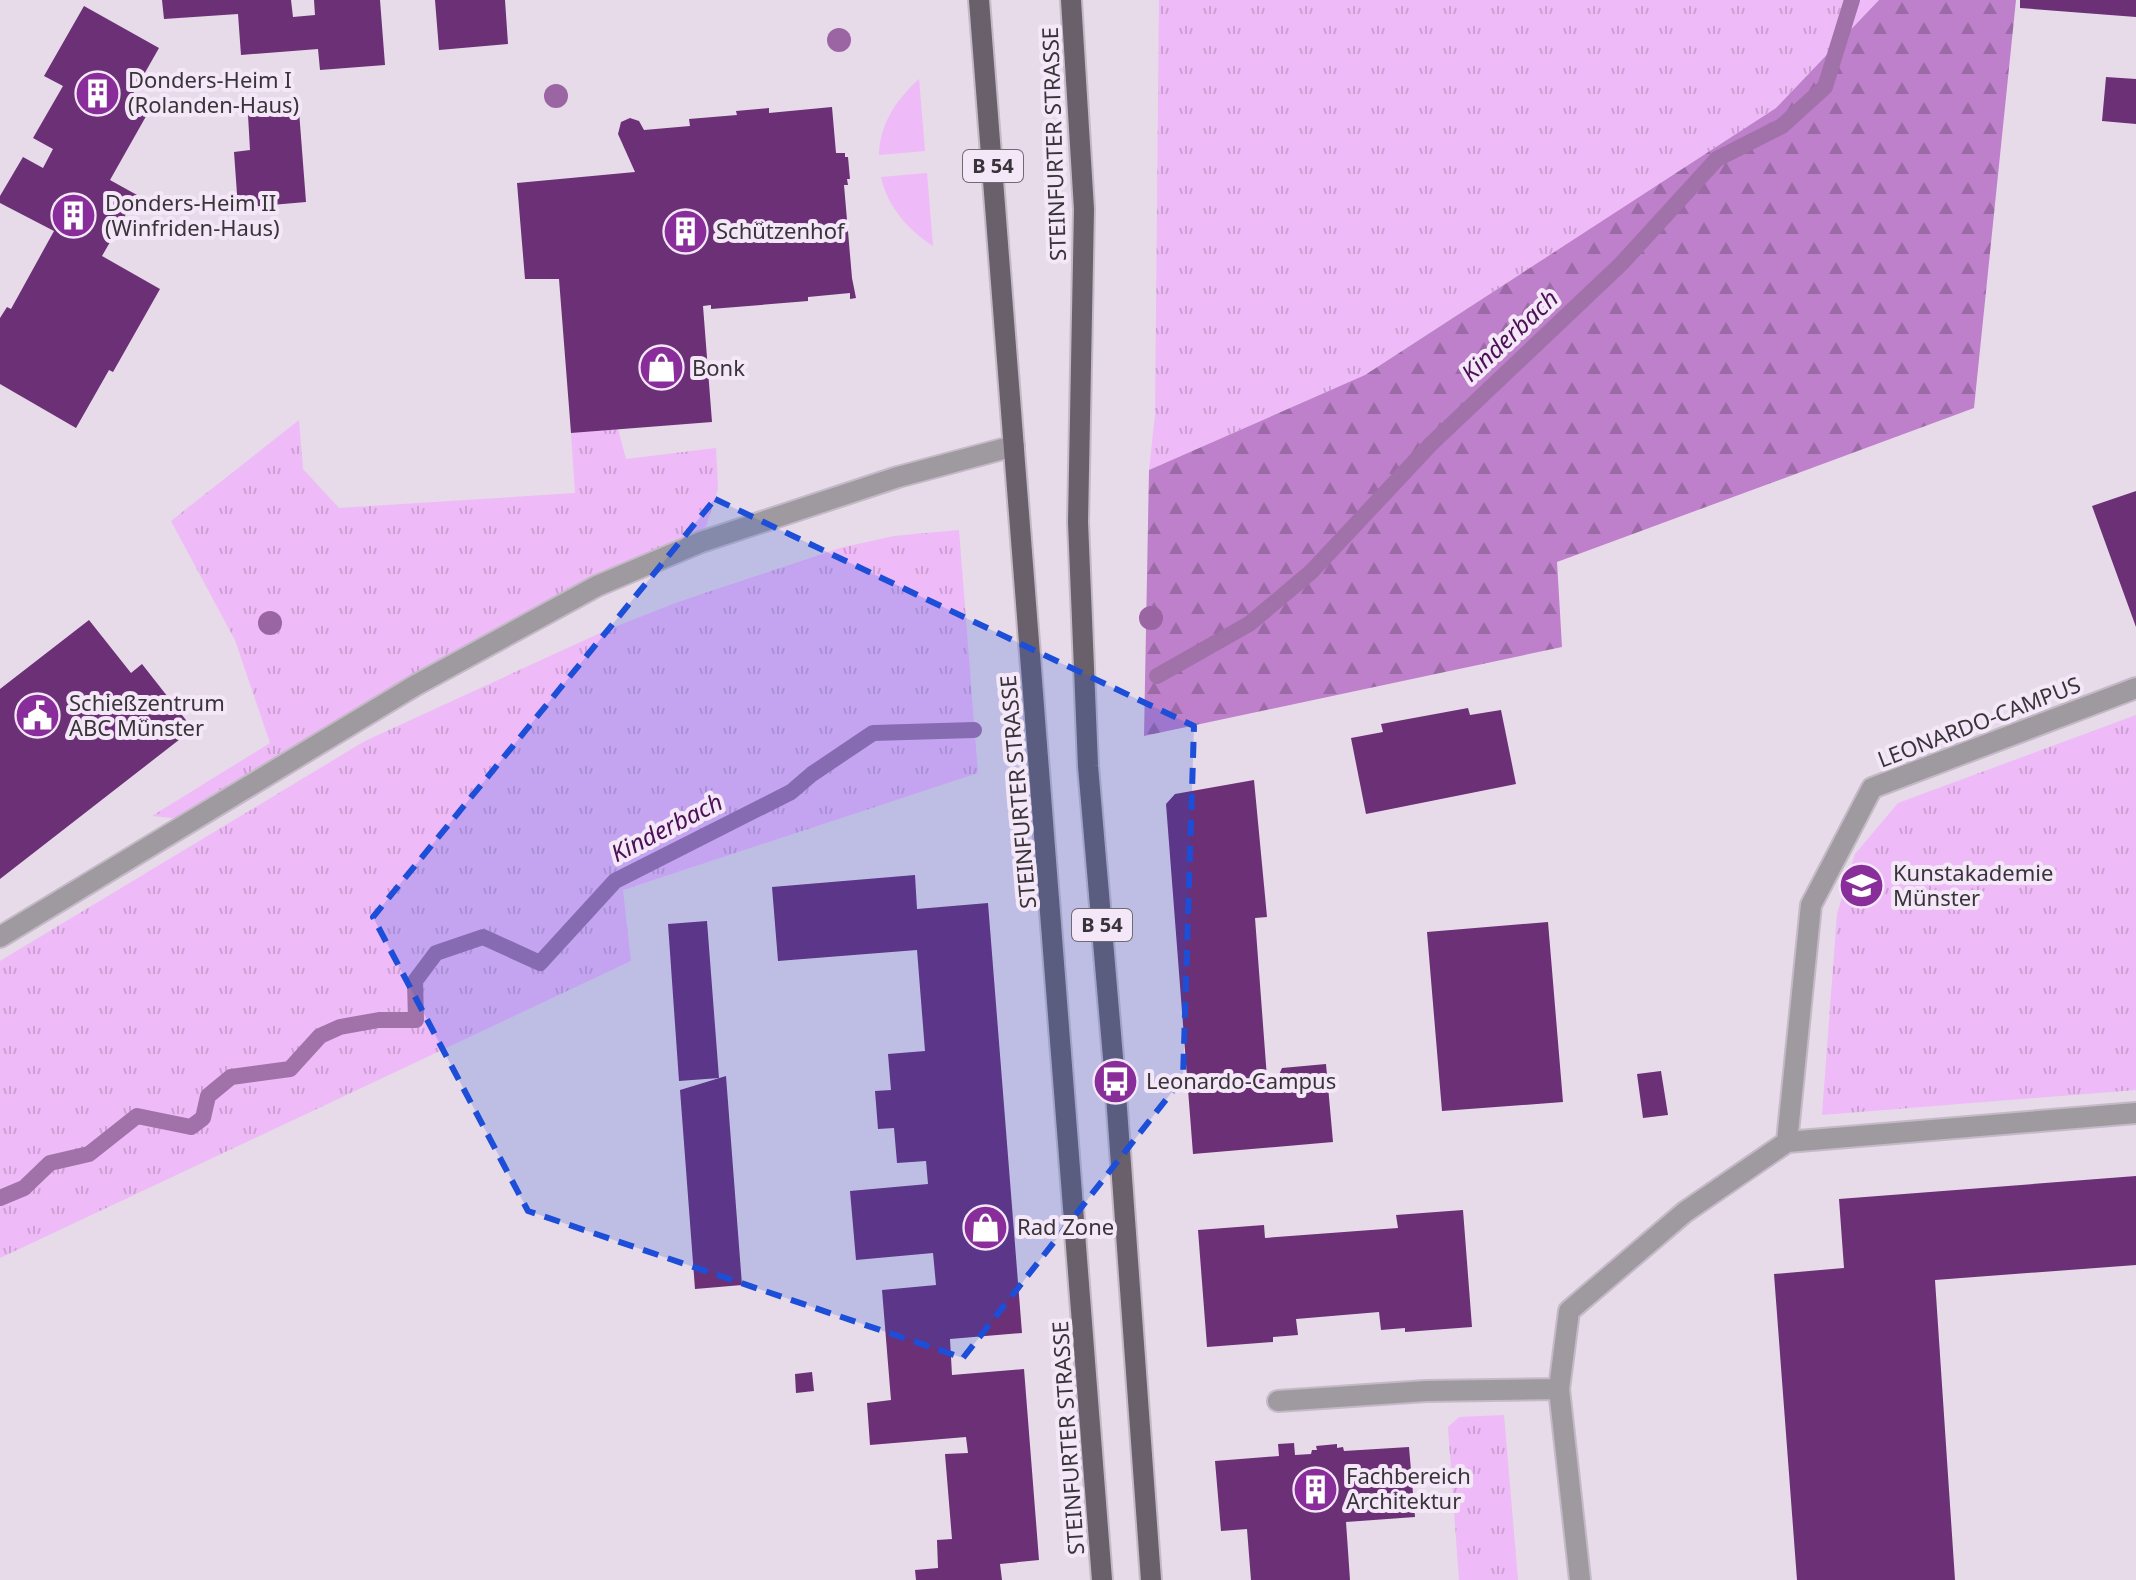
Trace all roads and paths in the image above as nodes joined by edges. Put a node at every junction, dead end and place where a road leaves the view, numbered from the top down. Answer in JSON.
{"nodes":[{"id":1,"x":979,"y":0,"type":"edge"},
{"id":2,"x":1071,"y":0,"type":"edge"},
{"id":3,"x":1014,"y":446,"type":"junction"},
{"id":4,"x":2136,"y":688,"type":"edge"},
{"id":5,"x":0,"y":937,"type":"edge"},
{"id":6,"x":2136,"y":1113,"type":"edge"},
{"id":7,"x":1787,"y":1142,"type":"junction"},
{"id":8,"x":1559,"y":1389,"type":"junction"},
{"id":9,"x":1278,"y":1401,"type":"dead end"},
{"id":10,"x":1102,"y":1580,"type":"edge"},
{"id":11,"x":1151,"y":1580,"type":"edge"},
{"id":12,"x":1580,"y":1580,"type":"edge"}],
"edges":[{"from":1,"to":3,"type":"main road","name":"STEINFURTER STRASSE","number":"B 54"},
{"from":2,"to":11,"type":"main road","name":"STEINFURTER STRASSE","number":"B 54"},
{"from":3,"to":5,"type":"street"},
{"from":3,"to":10,"type":"main road","name":"STEINFURTER STRASSE","number":"B 54"},
{"from":4,"to":7,"type":"street","name":"LEONARDO-CAMPUS"},
{"from":6,"to":7,"type":"street"},
{"from":7,"to":8,"type":"street"},
{"from":8,"to":9,"type":"street"},
{"from":8,"to":12,"type":"street"}]}
